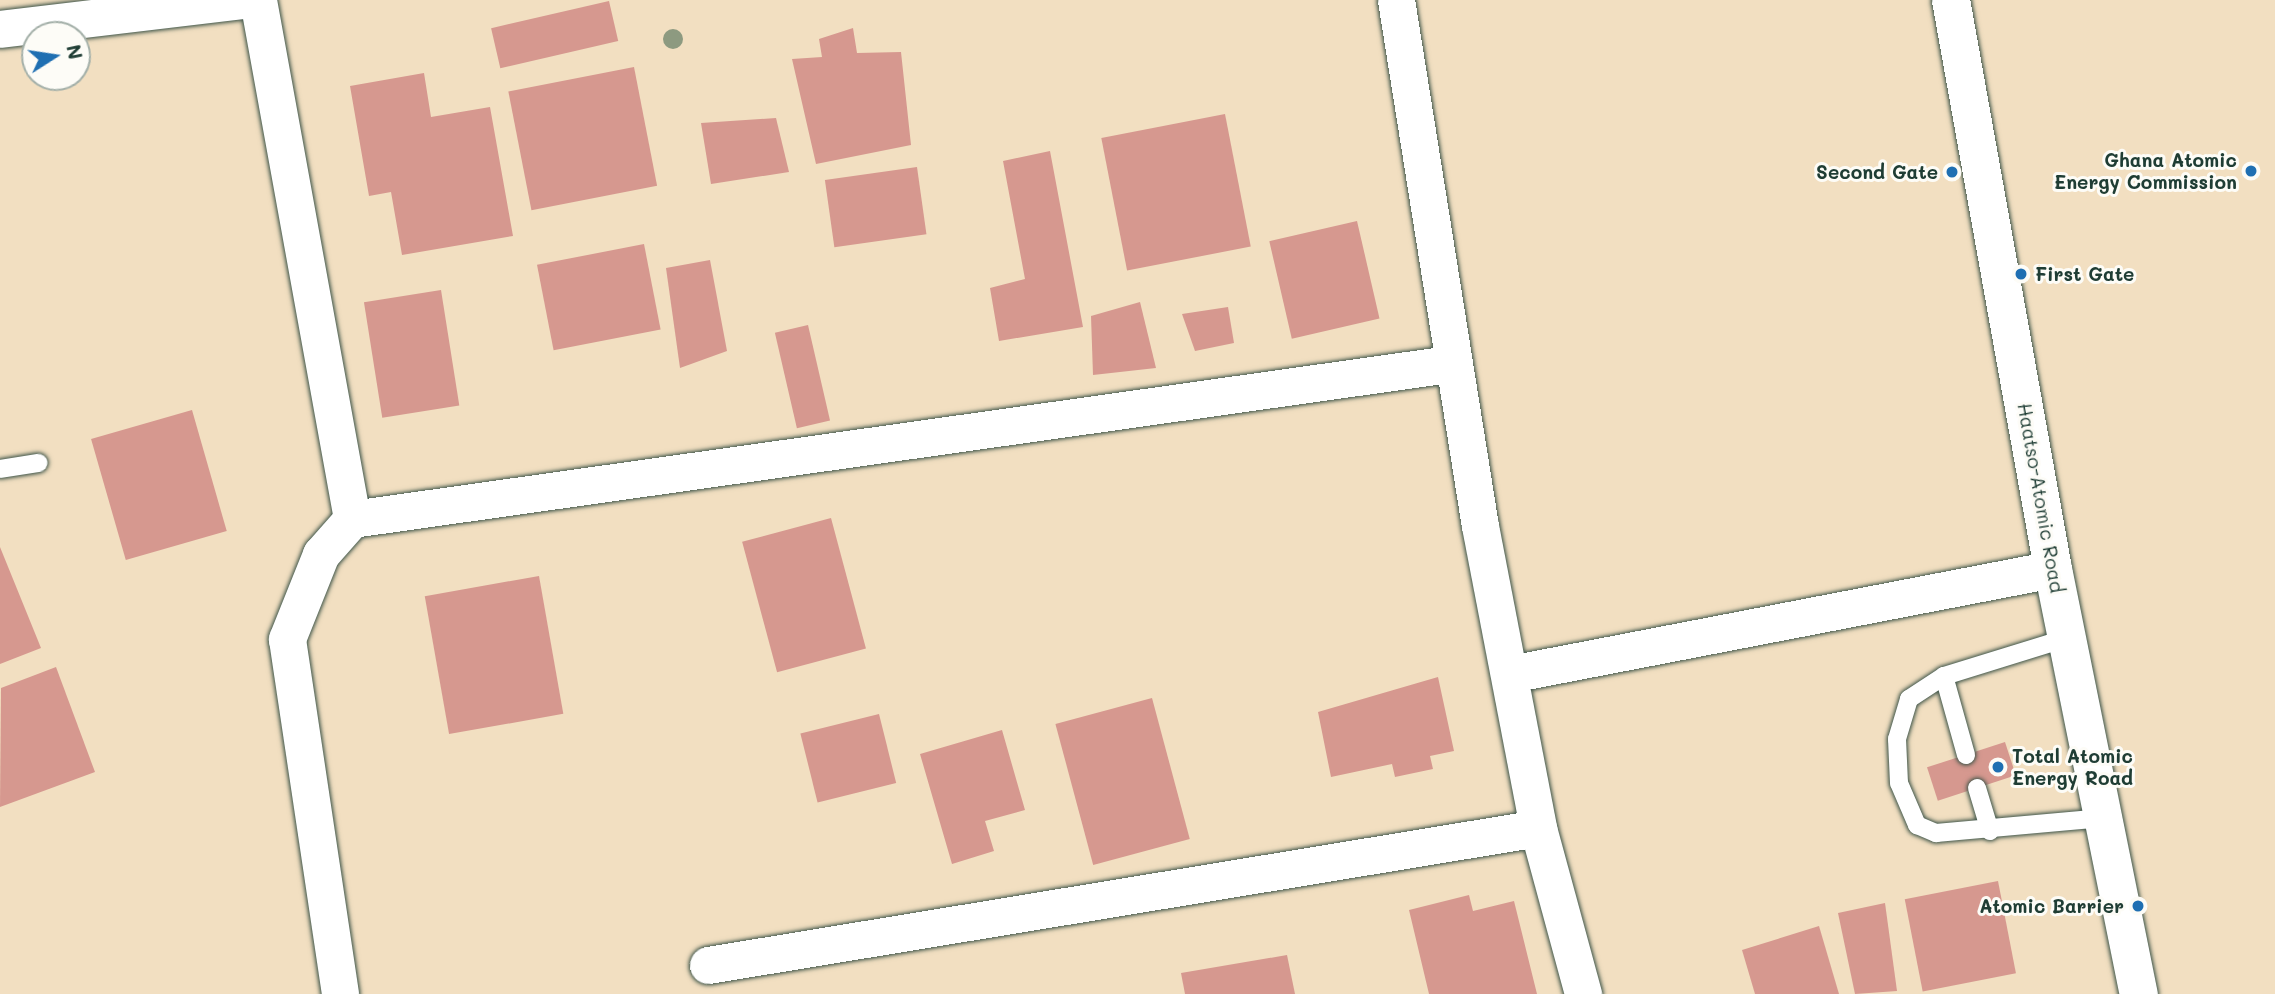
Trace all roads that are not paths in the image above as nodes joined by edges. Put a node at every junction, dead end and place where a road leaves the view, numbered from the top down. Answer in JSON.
{"nodes":[{"id":1,"x":242,"y":0,"type":"edge"},
{"id":2,"x":258,"y":0,"type":"edge"},
{"id":3,"x":1397,"y":0,"type":"edge"},
{"id":4,"x":1951,"y":0,"type":"edge"},
{"id":5,"x":0,"y":29,"type":"edge"},
{"id":6,"x":1450,"y":364,"type":"junction"},
{"id":7,"x":38,"y":463,"type":"dead end"},
{"id":8,"x":0,"y":469,"type":"edge"},
{"id":9,"x":352,"y":519,"type":"junction"},
{"id":10,"x":2053,"y":569,"type":"junction"},
{"id":11,"x":2067,"y":638,"type":"junction"},
{"id":12,"x":1510,"y":674,"type":"junction"},
{"id":13,"x":1944,"y":676,"type":"junction"},
{"id":14,"x":1966,"y":755,"type":"dead end"},
{"id":15,"x":1977,"y":788,"type":"dead end"},
{"id":16,"x":2103,"y":818,"type":"junction"},
{"id":17,"x":1538,"y":828,"type":"junction"},
{"id":18,"x":1990,"y":831,"type":"junction"},
{"id":19,"x":708,"y":965,"type":"dead end"},
{"id":20,"x":340,"y":994,"type":"edge"},
{"id":21,"x":1583,"y":994,"type":"edge"},
{"id":22,"x":2139,"y":994,"type":"edge"}],
"edges":[{"from":1,"to":5,"type":"street"},
{"from":2,"to":9,"type":"street"},
{"from":3,"to":6,"type":"street"},
{"from":4,"to":10,"type":"main road","name":"Haatso-Atomic Road"},
{"from":6,"to":9,"type":"street"},
{"from":6,"to":12,"type":"street"},
{"from":7,"to":8,"type":"lane"},
{"from":9,"to":20,"type":"street"},
{"from":10,"to":11,"type":"main road","name":"Haatso-Atomic Road"},
{"from":10,"to":12,"type":"street"},
{"from":11,"to":13,"type":"lane"},
{"from":11,"to":16,"type":"main road","name":"Haatso-Atomic Road"},
{"from":12,"to":17,"type":"street"},
{"from":13,"to":14,"type":"lane"},
{"from":13,"to":18,"type":"lane"},
{"from":15,"to":18,"type":"lane"},
{"from":16,"to":18,"type":"lane"},
{"from":16,"to":22,"type":"main road","name":"Haatso-Atomic Road"},
{"from":17,"to":19,"type":"street"},
{"from":17,"to":21,"type":"street"}]}
